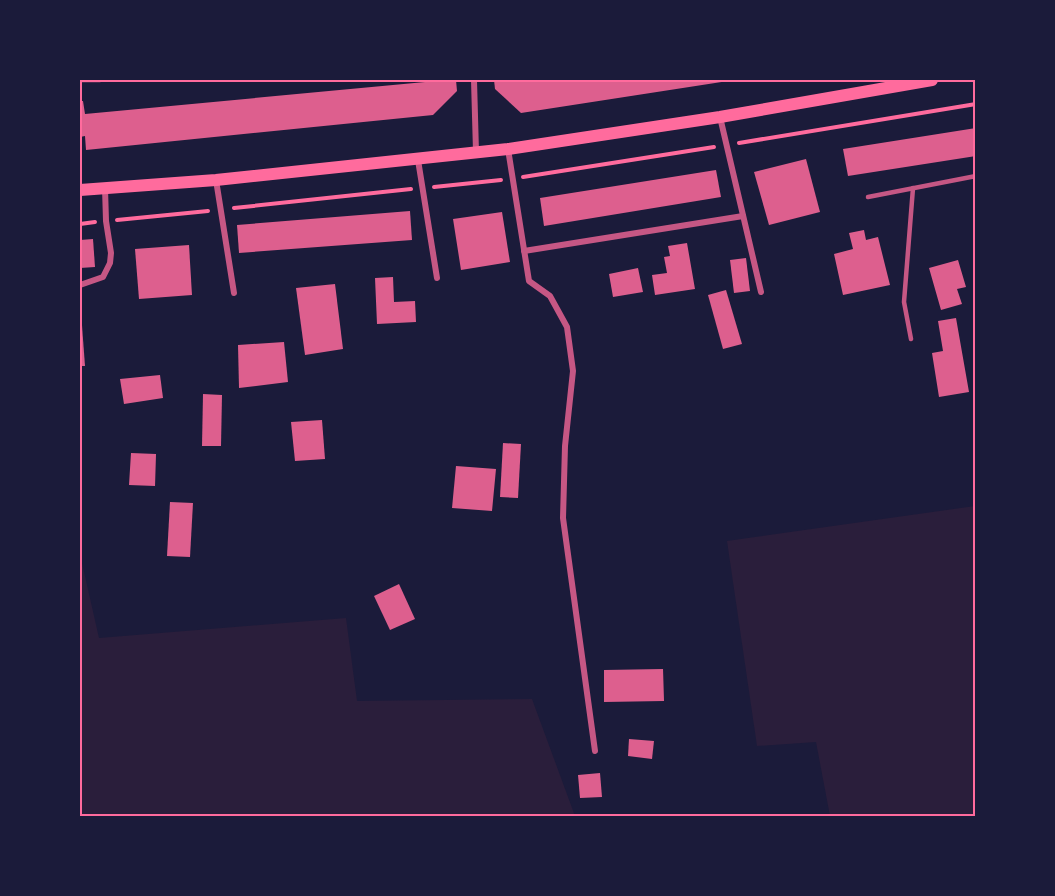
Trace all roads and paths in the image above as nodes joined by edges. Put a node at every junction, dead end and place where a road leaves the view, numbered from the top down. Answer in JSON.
{"nodes":[{"id":1,"x":100,"y":80,"type":"edge"},
{"id":2,"x":474,"y":80,"type":"edge"},
{"id":3,"x":933,"y":80,"type":"edge"},
{"id":4,"x":80,"y":81,"type":"edge"},
{"id":5,"x":975,"y":104,"type":"edge"},
{"id":6,"x":720,"y":117,"type":"junction"},
{"id":7,"x":726,"y":145,"type":"junction"},
{"id":8,"x":508,"y":150,"type":"junction"},
{"id":9,"x":476,"y":153,"type":"junction"},
{"id":10,"x":418,"y":160,"type":"junction"},
{"id":11,"x":975,"y":176,"type":"edge"},
{"id":12,"x":512,"y":179,"type":"junction"},
{"id":13,"x":216,"y":180,"type":"junction"},
{"id":14,"x":105,"y":188,"type":"junction"},
{"id":15,"x":422,"y":188,"type":"junction"},
{"id":16,"x":913,"y":188,"type":"junction"},
{"id":17,"x":80,"y":190,"type":"edge"},
{"id":18,"x":868,"y":197,"type":"dead end"},
{"id":19,"x":220,"y":209,"type":"junction"},
{"id":20,"x":743,"y":216,"type":"junction"},
{"id":21,"x":106,"y":221,"type":"junction"},
{"id":22,"x":80,"y":224,"type":"edge"},
{"id":23,"x":524,"y":251,"type":"junction"},
{"id":24,"x":437,"y":278,"type":"dead end"},
{"id":25,"x":80,"y":285,"type":"edge"},
{"id":26,"x":761,"y":292,"type":"dead end"},
{"id":27,"x":234,"y":293,"type":"dead end"},
{"id":28,"x":911,"y":339,"type":"dead end"},
{"id":29,"x":595,"y":751,"type":"dead end"}],
"edges":[{"from":1,"to":4,"type":"lane"},
{"from":2,"to":9,"type":"street"},
{"from":3,"to":6,"type":"main road"},
{"from":5,"to":7,"type":"path"},
{"from":6,"to":7,"type":"street"},
{"from":6,"to":8,"type":"main road"},
{"from":7,"to":12,"type":"path"},
{"from":7,"to":20,"type":"street"},
{"from":8,"to":9,"type":"main road"},
{"from":8,"to":12,"type":"street"},
{"from":9,"to":10,"type":"main road"},
{"from":10,"to":13,"type":"main road"},
{"from":10,"to":15,"type":"street"},
{"from":11,"to":16,"type":"lane"},
{"from":12,"to":15,"type":"path"},
{"from":12,"to":23,"type":"street"},
{"from":13,"to":14,"type":"main road"},
{"from":13,"to":19,"type":"street"},
{"from":14,"to":17,"type":"main road"},
{"from":14,"to":21,"type":"street"},
{"from":15,"to":19,"type":"path"},
{"from":15,"to":24,"type":"street"},
{"from":16,"to":18,"type":"lane"},
{"from":16,"to":28,"type":"lane"},
{"from":19,"to":21,"type":"path"},
{"from":19,"to":27,"type":"street"},
{"from":20,"to":23,"type":"street"},
{"from":20,"to":26,"type":"street"},
{"from":21,"to":22,"type":"path"},
{"from":21,"to":25,"type":"street"},
{"from":23,"to":29,"type":"street"}]}
